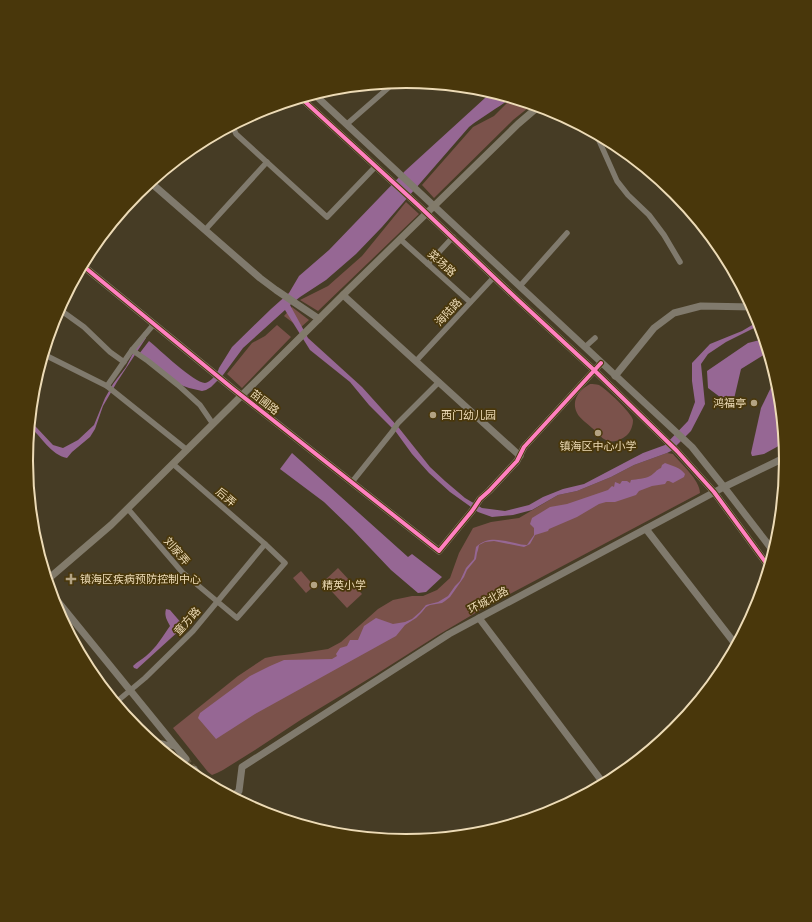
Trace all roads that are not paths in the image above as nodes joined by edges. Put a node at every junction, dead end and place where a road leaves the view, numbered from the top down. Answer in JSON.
{"nodes":[{"id":1,"x":387,"y":89,"type":"edge"},
{"id":2,"x":319,"y":99,"type":"edge"},
{"id":3,"x":305,"y":102,"type":"edge"},
{"id":4,"x":534,"y":111,"type":"edge"},
{"id":5,"x":346,"y":124,"type":"junction"},
{"id":6,"x":234,"y":130,"type":"edge"},
{"id":7,"x":600,"y":143,"type":"edge"},
{"id":8,"x":267,"y":162,"type":"junction"},
{"id":9,"x":376,"y":166,"type":"junction"},
{"id":10,"x":154,"y":186,"type":"edge"},
{"id":11,"x":434,"y":206,"type":"junction"},
{"id":12,"x":427,"y":213,"type":"junction"},
{"id":13,"x":204,"y":230,"type":"junction"},
{"id":14,"x":567,"y":233,"type":"dead end"},
{"id":15,"x":453,"y":237,"type":"junction"},
{"id":16,"x":400,"y":239,"type":"junction"},
{"id":17,"x":680,"y":262,"type":"dead end"},
{"id":18,"x":428,"y":264,"type":"junction"},
{"id":19,"x":86,"y":269,"type":"edge"},
{"id":20,"x":494,"y":277,"type":"junction"},
{"id":21,"x":520,"y":286,"type":"junction"},
{"id":22,"x":343,"y":296,"type":"junction"},
{"id":23,"x":470,"y":302,"type":"junction"},
{"id":24,"x":746,"y":307,"type":"edge"},
{"id":25,"x":64,"y":312,"type":"edge"},
{"id":26,"x":319,"y":320,"type":"junction"},
{"id":27,"x":154,"y":324,"type":"junction"},
{"id":28,"x":595,"y":338,"type":"dead end"},
{"id":29,"x":585,"y":347,"type":"junction"},
{"id":30,"x":132,"y":350,"type":"junction"},
{"id":31,"x":48,"y":357,"type":"edge"},
{"id":32,"x":416,"y":361,"type":"junction"},
{"id":33,"x":124,"y":362,"type":"junction"},
{"id":34,"x":601,"y":363,"type":"junction"},
{"id":35,"x":594,"y":370,"type":"junction"},
{"id":36,"x":615,"y":376,"type":"junction"},
{"id":37,"x":439,"y":382,"type":"junction"},
{"id":38,"x":106,"y":386,"type":"junction"},
{"id":39,"x":242,"y":396,"type":"junction"},
{"id":40,"x":213,"y":424,"type":"junction"},
{"id":41,"x":186,"y":450,"type":"junction"},
{"id":42,"x":520,"y":456,"type":"junction"},
{"id":43,"x":779,"y":460,"type":"edge"},
{"id":44,"x":173,"y":464,"type":"junction"},
{"id":45,"x":352,"y":482,"type":"junction"},
{"id":46,"x":724,"y":487,"type":"junction"},
{"id":47,"x":714,"y":492,"type":"junction"},
{"id":48,"x":128,"y":509,"type":"junction"},
{"id":49,"x":646,"y":529,"type":"junction"},
{"id":50,"x":265,"y":544,"type":"junction"},
{"id":51,"x":769,"y":546,"type":"edge"},
{"id":52,"x":765,"y":561,"type":"edge"},
{"id":53,"x":52,"y":576,"type":"edge"},
{"id":54,"x":217,"y":602,"type":"junction"},
{"id":55,"x":63,"y":607,"type":"edge"},
{"id":56,"x":71,"y":618,"type":"junction"},
{"id":57,"x":478,"y":618,"type":"junction"},
{"id":58,"x":68,"y":620,"type":"edge"},
{"id":59,"x":733,"y":641,"type":"edge"},
{"id":60,"x":130,"y":690,"type":"junction"},
{"id":61,"x":119,"y":699,"type":"edge"},
{"id":62,"x":163,"y":744,"type":"edge"},
{"id":63,"x":176,"y":747,"type":"junction"},
{"id":64,"x":186,"y":759,"type":"tunnel mouth"},
{"id":65,"x":600,"y":779,"type":"edge"},
{"id":66,"x":236,"y":793,"type":"edge"}],
"edges":[{"from":1,"to":5,"type":"street"},
{"from":2,"to":5,"type":"street"},
{"from":3,"to":9,"type":"street"},
{"from":4,"to":11,"type":"main road"},
{"from":5,"to":11,"type":"street"},
{"from":6,"to":8,"type":"street"},
{"from":7,"to":17,"type":"street"},
{"from":8,"to":9,"type":"street"},
{"from":8,"to":13,"type":"street"},
{"from":9,"to":12,"type":"street"},
{"from":10,"to":13,"type":"street"},
{"from":11,"to":12,"type":"main road"},
{"from":11,"to":21,"type":"street"},
{"from":12,"to":15,"type":"street"},
{"from":12,"to":16,"type":"main road"},
{"from":13,"to":26,"type":"street"},
{"from":14,"to":21,"type":"street"},
{"from":15,"to":18,"type":"street"},
{"from":15,"to":20,"type":"street"},
{"from":16,"to":18,"type":"street","name":"菜场路"},
{"from":16,"to":22,"type":"main road"},
{"from":18,"to":23,"type":"street","name":"菜场路"},
{"from":19,"to":27,"type":"street","name":"苗圃路"},
{"from":20,"to":23,"type":"street","name":"海陆路"},
{"from":20,"to":35,"type":"street"},
{"from":21,"to":29,"type":"street"},
{"from":22,"to":26,"type":"main road"},
{"from":22,"to":32,"type":"street"},
{"from":23,"to":32,"type":"street","name":"海陆路"},
{"from":24,"to":36,"type":"street"},
{"from":25,"to":33,"type":"street"},
{"from":26,"to":39,"type":"main road"},
{"from":27,"to":30,"type":"street"},
{"from":27,"to":39,"type":"street","name":"苗圃路"},
{"from":28,"to":29,"type":"street"},
{"from":29,"to":34,"type":"street"},
{"from":30,"to":33,"type":"street"},
{"from":30,"to":40,"type":"street"},
{"from":31,"to":38,"type":"street"},
{"from":32,"to":37,"type":"street"},
{"from":33,"to":38,"type":"street"},
{"from":34,"to":35,"type":"street"},
{"from":34,"to":36,"type":"street"},
{"from":35,"to":42,"type":"street"},
{"from":35,"to":47,"type":"street"},
{"from":36,"to":46,"type":"street"},
{"from":37,"to":42,"type":"street"},
{"from":37,"to":45,"type":"street"},
{"from":38,"to":41,"type":"street"},
{"from":39,"to":40,"type":"main road"},
{"from":39,"to":45,"type":"street","name":"苗圃路"},
{"from":40,"to":41,"type":"main road"},
{"from":41,"to":44,"type":"main road"},
{"from":42,"to":45,"type":"street","name":"苗圃路"},
{"from":43,"to":46,"type":"street","name":"环城北路"},
{"from":44,"to":48,"type":"main road"},
{"from":44,"to":50,"type":"street","name":"后弄"},
{"from":46,"to":47,"type":"street","name":"环城北路"},
{"from":46,"to":51,"type":"street"},
{"from":47,"to":49,"type":"street","name":"环城北路"},
{"from":47,"to":52,"type":"street"},
{"from":48,"to":53,"type":"main road"},
{"from":48,"to":54,"type":"street","name":"刘家弄"},
{"from":49,"to":57,"type":"street","name":"环城北路"},
{"from":49,"to":59,"type":"street"},
{"from":50,"to":54,"type":"street","name":"童方路"},
{"from":50,"to":54,"type":"street","name":"后弄"},
{"from":54,"to":60,"type":"street","name":"童方路"},
{"from":55,"to":56,"type":"street"},
{"from":56,"to":58,"type":"street"},
{"from":56,"to":60,"type":"street"},
{"from":57,"to":65,"type":"street"},
{"from":57,"to":66,"type":"street","name":"环城北路"},
{"from":60,"to":61,"type":"street","name":"童方路"},
{"from":60,"to":63,"type":"street"},
{"from":62,"to":63,"type":"street"},
{"from":63,"to":64,"type":"street"}]}
